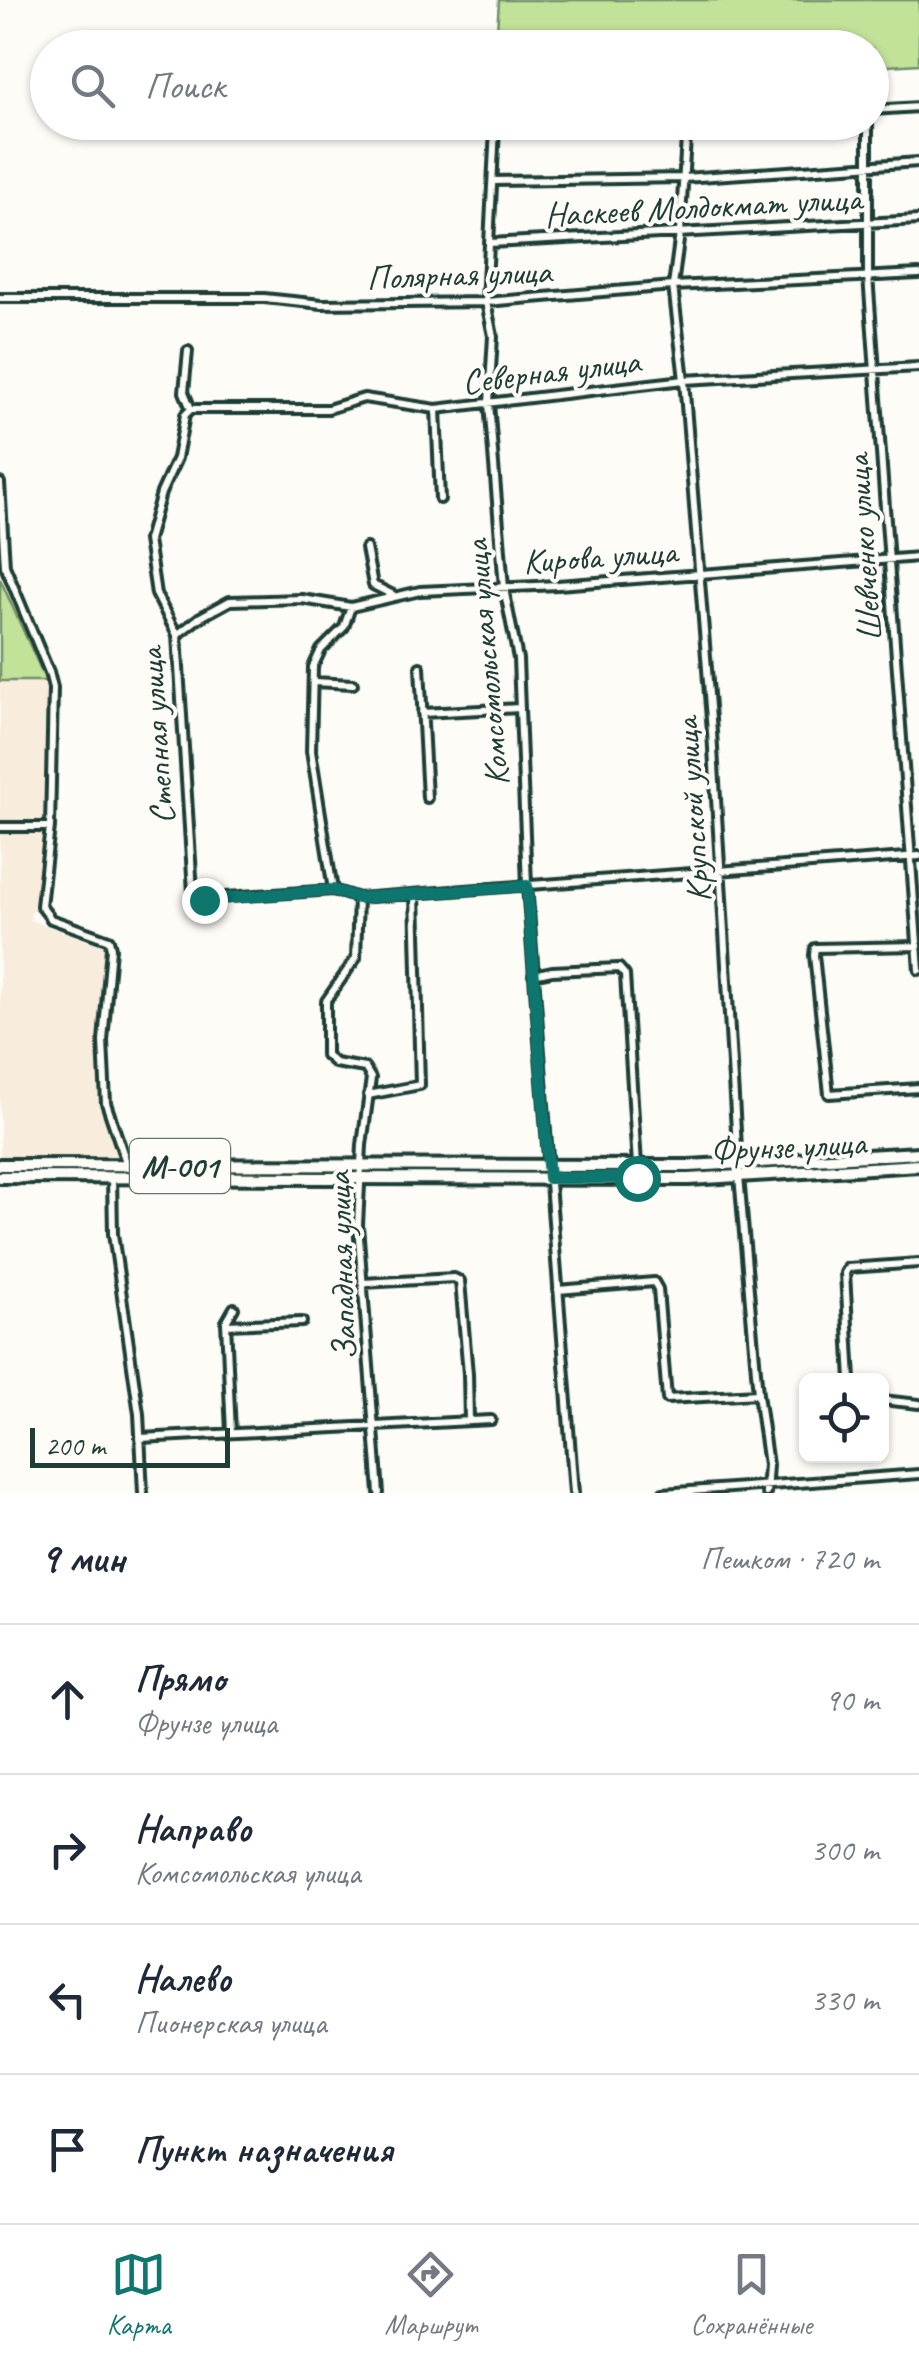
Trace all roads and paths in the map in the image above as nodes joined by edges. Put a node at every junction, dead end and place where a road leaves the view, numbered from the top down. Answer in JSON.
{"nodes":[{"id":1,"x":919,"y":106,"type":"edge"},
{"id":2,"x":889,"y":109,"type":"edge"},
{"id":3,"x":494,"y":140,"type":"edge"},
{"id":4,"x":686,"y":140,"type":"edge"},
{"id":5,"x":868,"y":140,"type":"edge"},
{"id":6,"x":919,"y":162,"type":"edge"},
{"id":7,"x":868,"y":164,"type":"junction"},
{"id":8,"x":684,"y":178,"type":"junction"},
{"id":9,"x":494,"y":181,"type":"junction"},
{"id":10,"x":919,"y":220,"type":"edge"},
{"id":11,"x":868,"y":222,"type":"junction"},
{"id":12,"x":680,"y":234,"type":"junction"},
{"id":13,"x":490,"y":243,"type":"junction"},
{"id":14,"x":919,"y":274,"type":"edge"},
{"id":15,"x":868,"y":276,"type":"junction"},
{"id":16,"x":673,"y":286,"type":"junction"},
{"id":17,"x":0,"y":298,"type":"edge"},
{"id":18,"x":486,"y":302,"type":"junction"},
{"id":19,"x":188,"y":351,"type":"dead end"},
{"id":20,"x":919,"y":367,"type":"edge"},
{"id":21,"x":876,"y":368,"type":"junction"},
{"id":22,"x":684,"y":380,"type":"junction"},
{"id":23,"x":490,"y":403,"type":"junction"},
{"id":24,"x":191,"y":409,"type":"junction"},
{"id":25,"x":436,"y":409,"type":"junction"},
{"id":26,"x":0,"y":483,"type":"edge"},
{"id":27,"x":1,"y":496,"type":"edge"},
{"id":28,"x":440,"y":498,"type":"dead end"},
{"id":29,"x":366,"y":548,"type":"dead end"},
{"id":30,"x":919,"y":558,"type":"edge"},
{"id":31,"x":887,"y":559,"type":"junction"},
{"id":32,"x":697,"y":574,"type":"junction"},
{"id":33,"x":504,"y":588,"type":"junction"},
{"id":34,"x":394,"y":596,"type":"junction"},
{"id":35,"x":352,"y":607,"type":"junction"},
{"id":36,"x":177,"y":636,"type":"junction"},
{"id":37,"x":420,"y":667,"type":"dead end"},
{"id":38,"x":313,"y":682,"type":"junction"},
{"id":39,"x":353,"y":684,"type":"dead end"},
{"id":40,"x":520,"y":708,"type":"junction"},
{"id":41,"x":422,"y":714,"type":"junction"},
{"id":42,"x":426,"y":798,"type":"dead end"},
{"id":43,"x":0,"y":826,"type":"edge"},
{"id":44,"x":50,"y":827,"type":"junction"},
{"id":45,"x":916,"y":856,"type":"edge"},
{"id":46,"x":719,"y":870,"type":"junction"},
{"id":47,"x":527,"y":886,"type":"junction"},
{"id":48,"x":333,"y":890,"type":"junction"},
{"id":49,"x":415,"y":894,"type":"junction"},
{"id":50,"x":358,"y":898,"type":"junction"},
{"id":51,"x":918,"y":946,"type":"edge"},
{"id":52,"x":919,"y":970,"type":"edge"},
{"id":53,"x":533,"y":975,"type":"junction"},
{"id":54,"x":919,"y":1088,"type":"edge"},
{"id":55,"x":368,"y":1095,"type":"junction"},
{"id":56,"x":919,"y":1153,"type":"edge"},
{"id":57,"x":738,"y":1164,"type":"junction"},
{"id":58,"x":0,"y":1165,"type":"edge"},
{"id":59,"x":127,"y":1166,"type":"junction"},
{"id":60,"x":637,"y":1166,"type":"junction"},
{"id":61,"x":919,"y":1166,"type":"edge"},
{"id":62,"x":112,"y":1172,"type":"junction"},
{"id":63,"x":192,"y":1172,"type":"junction"},
{"id":64,"x":360,"y":1172,"type":"junction"},
{"id":65,"x":548,"y":1172,"type":"junction"},
{"id":66,"x":0,"y":1177,"type":"edge"},
{"id":67,"x":739,"y":1177,"type":"junction"},
{"id":68,"x":919,"y":1263,"type":"edge"},
{"id":69,"x":363,"y":1284,"type":"junction"},
{"id":70,"x":558,"y":1290,"type":"junction"},
{"id":71,"x":234,"y":1308,"type":"dead end"},
{"id":72,"x":302,"y":1322,"type":"dead end"},
{"id":73,"x":226,"y":1325,"type":"junction"},
{"id":74,"x":851,"y":1373,"type":"edge"},
{"id":75,"x":758,"y":1394,"type":"junction"},
{"id":76,"x":889,"y":1401,"type":"edge"},
{"id":77,"x":919,"y":1404,"type":"edge"},
{"id":78,"x":468,"y":1420,"type":"junction"},
{"id":79,"x":491,"y":1420,"type":"dead end"},
{"id":80,"x":374,"y":1424,"type":"junction"},
{"id":81,"x":231,"y":1433,"type":"junction"},
{"id":82,"x":140,"y":1438,"type":"junction"},
{"id":83,"x":919,"y":1474,"type":"edge"},
{"id":84,"x":766,"y":1489,"type":"edge"},
{"id":85,"x":143,"y":1493,"type":"edge"},
{"id":86,"x":379,"y":1493,"type":"edge"},
{"id":87,"x":574,"y":1493,"type":"edge"},
{"id":88,"x":663,"y":1493,"type":"edge"}],
"edges":[{"from":1,"to":2,"type":"street"},
{"from":3,"to":9,"type":"street","name":"Комсомольская улица"},
{"from":4,"to":8,"type":"street","name":"Крупской улица"},
{"from":5,"to":7,"type":"street","name":"Шевченко улица"},
{"from":6,"to":7,"type":"street"},
{"from":7,"to":8,"type":"street"},
{"from":7,"to":11,"type":"street","name":"Шевченко улица"},
{"from":8,"to":9,"type":"street"},
{"from":8,"to":12,"type":"street","name":"Крупской улица"},
{"from":9,"to":13,"type":"street","name":"Комсомольская улица"},
{"from":10,"to":11,"type":"street","name":"Наскеев Молдокмат улица"},
{"from":11,"to":12,"type":"street","name":"Наскеев Молдокмат улица"},
{"from":11,"to":15,"type":"street","name":"Шевченко улица"},
{"from":12,"to":13,"type":"street","name":"Наскеев Молдокмат улица"},
{"from":12,"to":16,"type":"street","name":"Крупской улица"},
{"from":13,"to":18,"type":"street","name":"Комсомольская улица"},
{"from":14,"to":15,"type":"street","name":"Полярная улица"},
{"from":15,"to":16,"type":"street","name":"Полярная улица"},
{"from":15,"to":21,"type":"street","name":"Шевченко улица"},
{"from":16,"to":18,"type":"street","name":"Полярная улица"},
{"from":16,"to":22,"type":"street","name":"Крупской улица"},
{"from":17,"to":18,"type":"street","name":"Полярная улица"},
{"from":18,"to":23,"type":"street","name":"Комсомольская улица"},
{"from":19,"to":24,"type":"street"},
{"from":20,"to":21,"type":"street","name":"Северная улица"},
{"from":21,"to":22,"type":"street","name":"Северная улица"},
{"from":21,"to":31,"type":"street","name":"Шевченко улица"},
{"from":22,"to":23,"type":"street","name":"Северная улица"},
{"from":22,"to":32,"type":"street","name":"Крупской улица"},
{"from":23,"to":25,"type":"street","name":"Северная улица"},
{"from":23,"to":33,"type":"street","name":"Комсомольская улица"},
{"from":24,"to":25,"type":"street","name":"Северная улица"},
{"from":24,"to":36,"type":"street","name":"Степная улица"},
{"from":25,"to":28,"type":"street"},
{"from":26,"to":27,"type":"street"},
{"from":27,"to":44,"type":"street"},
{"from":29,"to":34,"type":"street"},
{"from":30,"to":31,"type":"street","name":"Кирова улица"},
{"from":31,"to":32,"type":"street","name":"Кирова улица"},
{"from":31,"to":45,"type":"street","name":"Шевченко улица"},
{"from":32,"to":33,"type":"street","name":"Кирова улица"},
{"from":32,"to":46,"type":"street","name":"Крупской улица"},
{"from":33,"to":34,"type":"street","name":"Кирова улица"},
{"from":33,"to":40,"type":"street","name":"Комсомольская улица"},
{"from":34,"to":35,"type":"street","name":"Кирова улица"},
{"from":35,"to":36,"type":"street","name":"Кирова улица"},
{"from":35,"to":38,"type":"street"},
{"from":36,"to":48,"type":"street","name":"Степная улица"},
{"from":37,"to":41,"type":"street"},
{"from":38,"to":39,"type":"street"},
{"from":38,"to":48,"type":"street"},
{"from":40,"to":41,"type":"street"},
{"from":40,"to":47,"type":"street","name":"Комсомольская улица"},
{"from":41,"to":42,"type":"street"},
{"from":43,"to":44,"type":"street"},
{"from":44,"to":59,"type":"street"},
{"from":45,"to":46,"type":"street"},
{"from":45,"to":51,"type":"street","name":"Шевченко улица"},
{"from":46,"to":47,"type":"street"},
{"from":46,"to":57,"type":"street","name":"Крупской улица"},
{"from":47,"to":49,"type":"street"},
{"from":47,"to":53,"type":"street","name":"Комсомольская улица"},
{"from":48,"to":50,"type":"street"},
{"from":49,"to":50,"type":"street"},
{"from":49,"to":55,"type":"street"},
{"from":50,"to":55,"type":"street"},
{"from":51,"to":52,"type":"street","name":"Шевченко улица"},
{"from":51,"to":54,"type":"street"},
{"from":53,"to":60,"type":"street"},
{"from":53,"to":65,"type":"street","name":"Комсомольская улица"},
{"from":55,"to":64,"type":"street","name":"Западная улица"},
{"from":56,"to":57,"type":"main road","name":"Фрунзе улица","number":"M-001"},
{"from":57,"to":60,"type":"main road","name":"Фрунзе улица","number":"M-001"},
{"from":57,"to":67,"type":"street","name":"Крупской улица"},
{"from":58,"to":62,"type":"main road","number":"M-001"},
{"from":59,"to":62,"type":"main road","number":"M-001"},
{"from":59,"to":63,"type":"main road","number":"M-001"},
{"from":60,"to":65,"type":"main road","name":"Фрунзе улица","number":"M-001"},
{"from":61,"to":67,"type":"main road","name":"Фрунзе улица","number":"M-001"},
{"from":62,"to":63,"type":"main road","number":"M-001"},
{"from":62,"to":66,"type":"main road","number":"M-001"},
{"from":62,"to":82,"type":"street"},
{"from":63,"to":64,"type":"main road","number":"M-001"},
{"from":64,"to":65,"type":"main road","name":"Фрунзе улица","number":"M-001"},
{"from":64,"to":69,"type":"street","name":"Западная улица"},
{"from":65,"to":67,"type":"main road","name":"Фрунзе улица","number":"M-001"},
{"from":65,"to":70,"type":"street","name":"Комсомольская улица"},
{"from":67,"to":75,"type":"street","name":"Крупской улица"},
{"from":68,"to":74,"type":"street"},
{"from":69,"to":78,"type":"street"},
{"from":69,"to":80,"type":"street","name":"Западная улица"},
{"from":70,"to":75,"type":"street"},
{"from":70,"to":87,"type":"street","name":"Комсомольская улица"},
{"from":71,"to":73,"type":"street"},
{"from":72,"to":73,"type":"street"},
{"from":73,"to":81,"type":"street"},
{"from":75,"to":84,"type":"street","name":"Крупской улица"},
{"from":76,"to":77,"type":"street"},
{"from":78,"to":79,"type":"street"},
{"from":78,"to":80,"type":"street"},
{"from":80,"to":81,"type":"street"},
{"from":80,"to":86,"type":"street","name":"Западная улица"},
{"from":81,"to":82,"type":"street"},
{"from":82,"to":85,"type":"street"},
{"from":83,"to":84,"type":"street"},
{"from":84,"to":88,"type":"street"}]}
